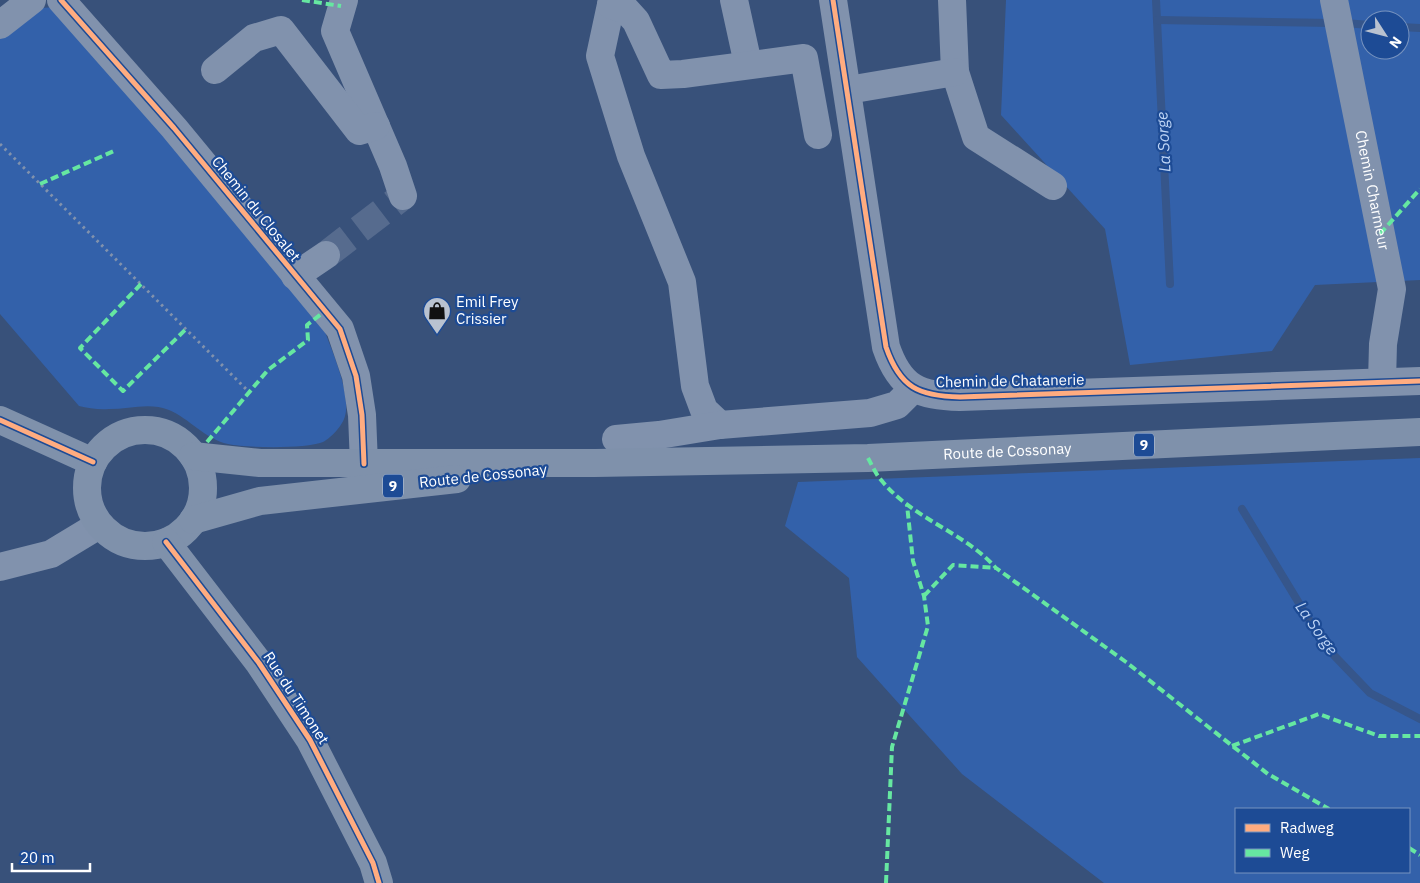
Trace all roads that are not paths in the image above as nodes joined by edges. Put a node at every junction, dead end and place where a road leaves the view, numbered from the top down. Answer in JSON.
{"nodes":[{"id":1,"x":32,"y":0,"type":"edge"},
{"id":2,"x":61,"y":0,"type":"edge"},
{"id":3,"x":344,"y":0,"type":"edge"},
{"id":4,"x":734,"y":0,"type":"edge"},
{"id":5,"x":833,"y":0,"type":"edge"},
{"id":6,"x":952,"y":0,"type":"edge"},
{"id":7,"x":1334,"y":0,"type":"edge"},
{"id":8,"x":611,"y":2,"type":"edge"},
{"id":9,"x":0,"y":25,"type":"edge"},
{"id":10,"x":748,"y":64,"type":"junction"},
{"id":11,"x":215,"y":70,"type":"dead end"},
{"id":12,"x":955,"y":72,"type":"junction"},
{"id":13,"x":848,"y":90,"type":"junction"},
{"id":14,"x":376,"y":126,"type":"junction"},
{"id":15,"x":818,"y":135,"type":"dead end"},
{"id":16,"x":1053,"y":186,"type":"dead end"},
{"id":17,"x":403,"y":196,"type":"dead end"},
{"id":18,"x":326,"y":255,"type":"tunnel mouth"},
{"id":19,"x":295,"y":276,"type":"junction"},
{"id":20,"x":1420,"y":380,"type":"edge"},
{"id":21,"x":1382,"y":382,"type":"junction"},
{"id":22,"x":913,"y":389,"type":"junction"},
{"id":23,"x":0,"y":420,"type":"edge"},
{"id":24,"x":720,"y":425,"type":"junction"},
{"id":25,"x":1420,"y":432,"type":"edge"},
{"id":26,"x":616,"y":439,"type":"dead end"},
{"id":27,"x":193,"y":456,"type":"junction"},
{"id":28,"x":93,"y":462,"type":"junction"},
{"id":29,"x":595,"y":463,"type":"junction"},
{"id":30,"x":364,"y":464,"type":"junction"},
{"id":31,"x":193,"y":520,"type":"junction"},
{"id":32,"x":99,"y":525,"type":"junction"},
{"id":33,"x":166,"y":542,"type":"junction"},
{"id":34,"x":0,"y":567,"type":"edge"},
{"id":35,"x":379,"y":883,"type":"edge"}],
"edges":[{"from":1,"to":9,"type":"street"},
{"from":2,"to":19,"type":"street","name":"Chemin du Closalet"},
{"from":3,"to":14,"type":"street"},
{"from":4,"to":10,"type":"street"},
{"from":5,"to":13,"type":"street"},
{"from":6,"to":12,"type":"street"},
{"from":7,"to":21,"type":"street","name":"Chemin Charmeur"},
{"from":8,"to":10,"type":"street"},
{"from":8,"to":24,"type":"street"},
{"from":10,"to":15,"type":"street"},
{"from":11,"to":14,"type":"street"},
{"from":12,"to":13,"type":"street"},
{"from":12,"to":16,"type":"street"},
{"from":13,"to":22,"type":"street"},
{"from":14,"to":17,"type":"street"},
{"from":18,"to":19,"type":"street"},
{"from":19,"to":30,"type":"street","name":"Chemin du Closalet"},
{"from":20,"to":21,"type":"street","name":"Chemin de Chatanerie"},
{"from":21,"to":22,"type":"street","name":"Chemin de Chatanerie"},
{"from":22,"to":24,"type":"street"},
{"from":23,"to":28,"type":"main road"},
{"from":24,"to":26,"type":"street"},
{"from":25,"to":29,"type":"main road","name":"Route de Cossonay","number":"9"},
{"from":27,"to":28,"type":"main road","number":"9"},
{"from":27,"to":30,"type":"main road","name":"Route de Cossonay","number":"9"},
{"from":27,"to":31,"type":"main road","number":"9"},
{"from":28,"to":32,"type":"main road","number":"9"},
{"from":29,"to":30,"type":"main road","name":"Route de Cossonay","number":"9"},
{"from":29,"to":31,"type":"main road","name":"Route de Cossonay","number":"9"},
{"from":31,"to":33,"type":"main road","number":"9"},
{"from":32,"to":33,"type":"main road","number":"9"},
{"from":32,"to":34,"type":"street"},
{"from":33,"to":35,"type":"main road","name":"Rue du Timonet"}]}
